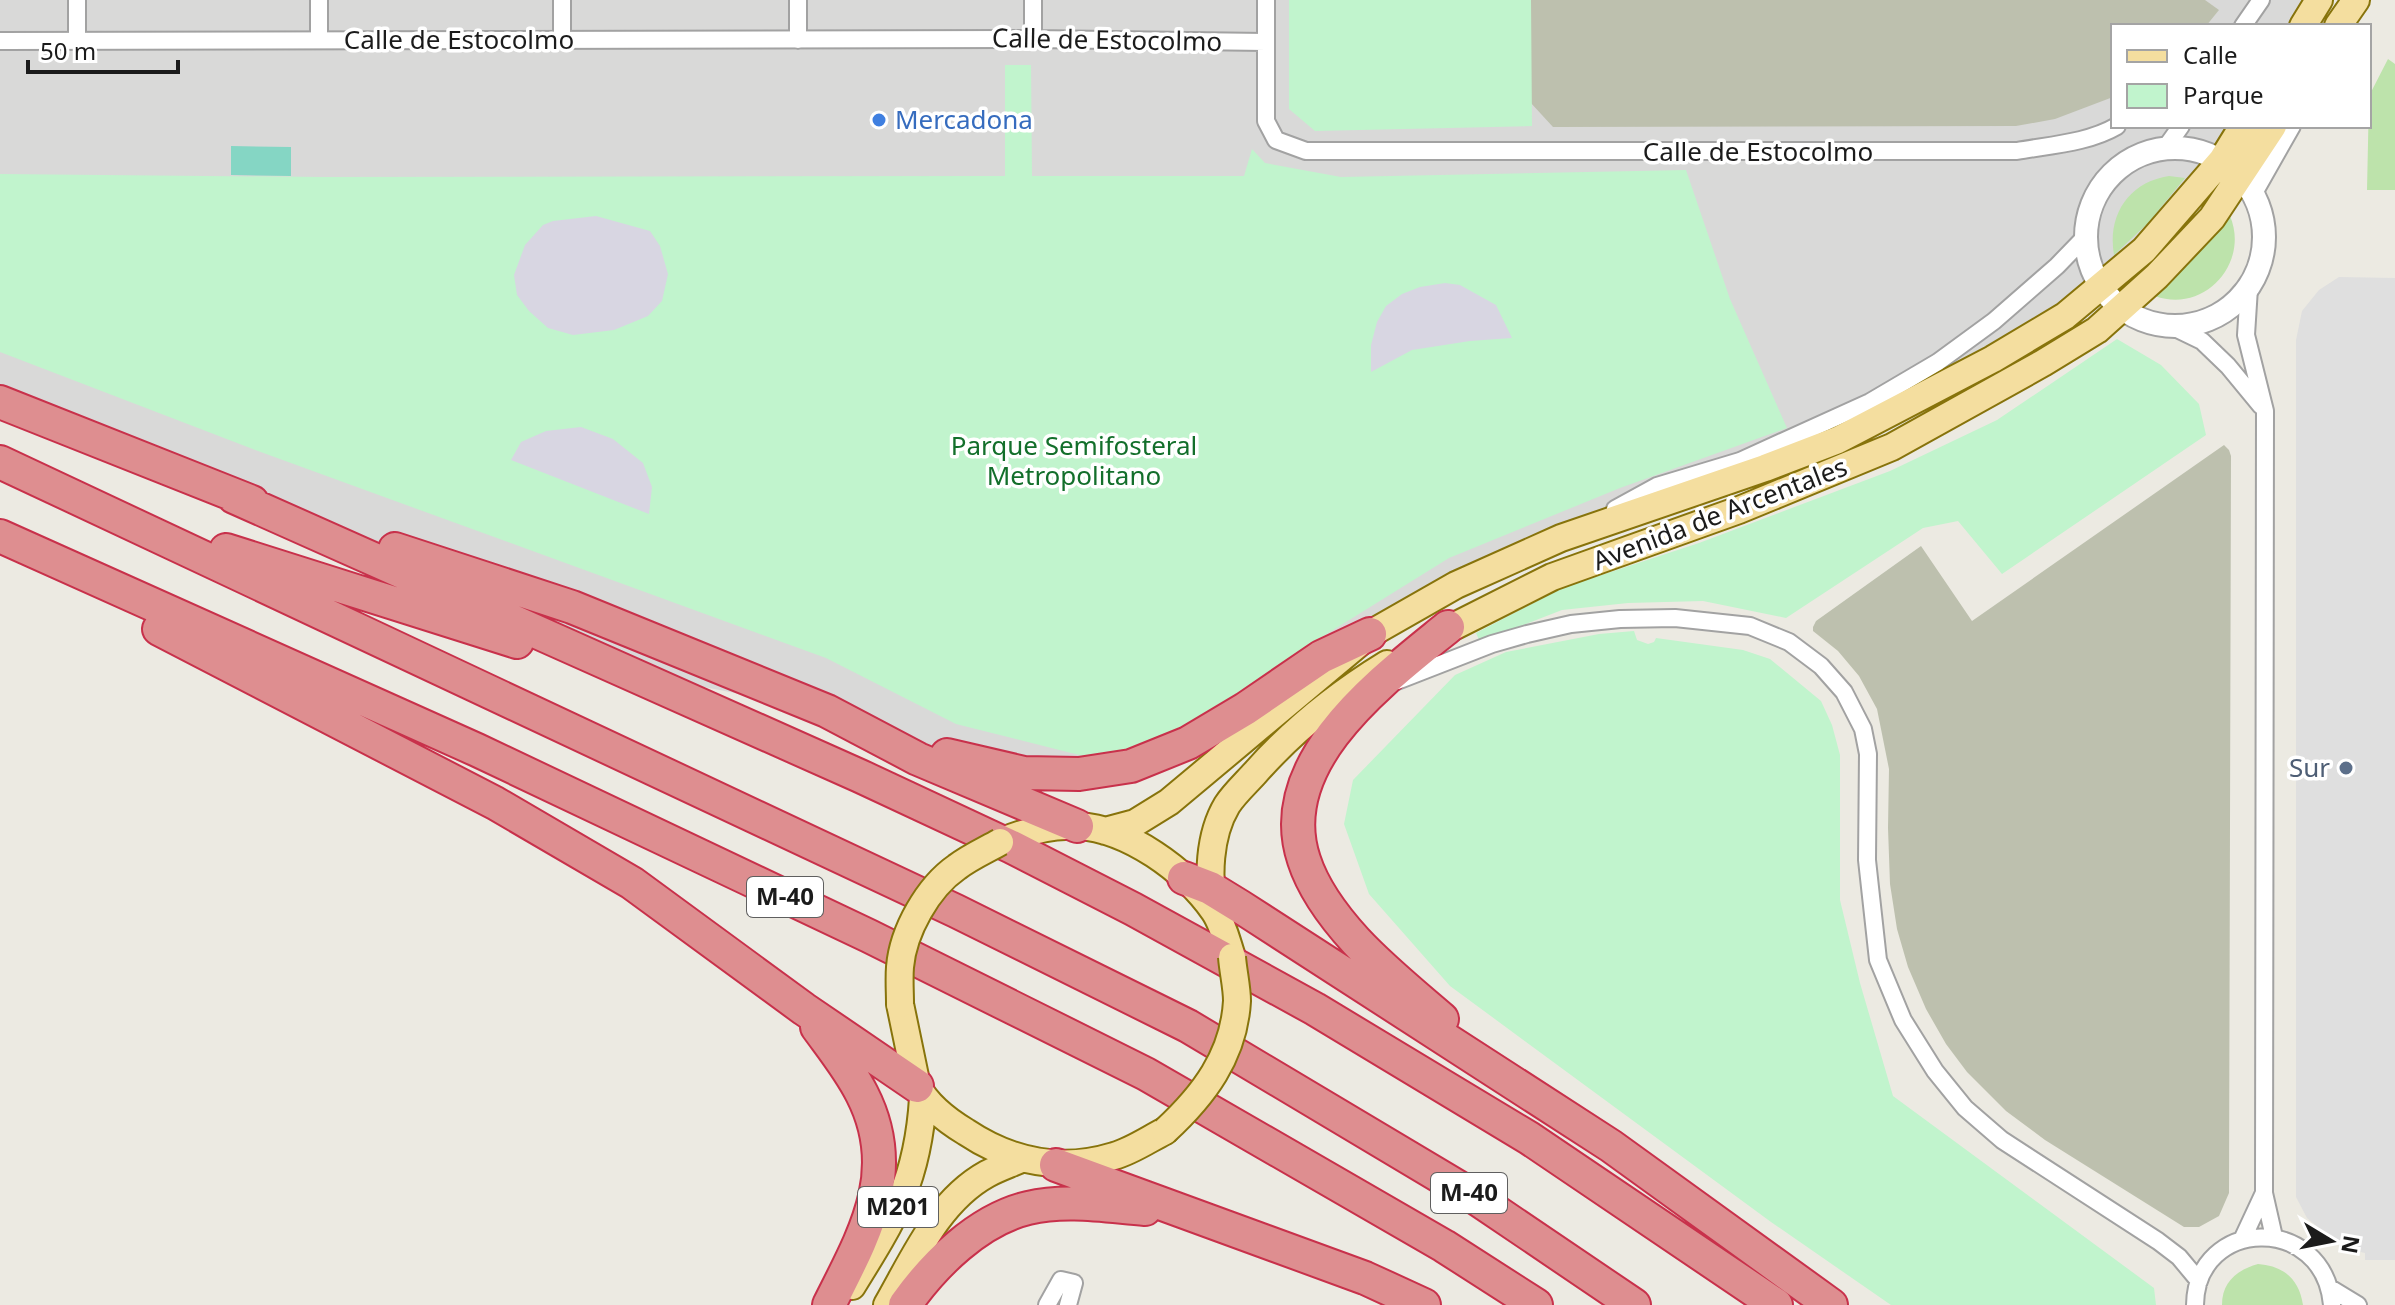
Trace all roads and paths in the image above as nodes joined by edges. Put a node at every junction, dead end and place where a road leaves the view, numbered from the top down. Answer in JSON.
{"nodes":[{"id":1,"x":77,"y":0,"type":"edge"},
{"id":2,"x":319,"y":0,"type":"edge"},
{"id":3,"x":562,"y":0,"type":"edge"},
{"id":4,"x":798,"y":0,"type":"edge"},
{"id":5,"x":1033,"y":0,"type":"edge"},
{"id":6,"x":1266,"y":0,"type":"edge"},
{"id":7,"x":2261,"y":0,"type":"edge"},
{"id":8,"x":2319,"y":0,"type":"edge"},
{"id":9,"x":2356,"y":0,"type":"edge"},
{"id":10,"x":2244,"y":24,"type":"edge"},
{"id":11,"x":2304,"y":24,"type":"edge"},
{"id":12,"x":2339,"y":24,"type":"edge"},
{"id":13,"x":319,"y":39,"type":"junction"},
{"id":14,"x":1033,"y":39,"type":"junction"},
{"id":15,"x":77,"y":40,"type":"junction"},
{"id":16,"x":562,"y":40,"type":"junction"},
{"id":17,"x":798,"y":40,"type":"junction"},
{"id":18,"x":0,"y":41,"type":"edge"},
{"id":19,"x":1266,"y":42,"type":"junction"},
{"id":20,"x":2114,"y":128,"type":"edge"},
{"id":21,"x":2180,"y":128,"type":"edge"},
{"id":22,"x":2243,"y":128,"type":"edge"},
{"id":23,"x":2272,"y":128,"type":"edge"},
{"id":24,"x":2290,"y":128,"type":"edge"},
{"id":25,"x":2166,"y":147,"type":"junction"},
{"id":26,"x":2239,"y":176,"type":"junction"},
{"id":27,"x":2086,"y":236,"type":"junction"},
{"id":28,"x":2102,"y":287,"type":"junction"},
{"id":29,"x":2249,"y":288,"type":"junction"},
{"id":30,"x":2120,"y":307,"type":"junction"},
{"id":31,"x":2171,"y":326,"type":"junction"},
{"id":32,"x":0,"y":402,"type":"edge"},
{"id":33,"x":2265,"y":411,"type":"junction"},
{"id":34,"x":0,"y":462,"type":"edge"},
{"id":35,"x":234,"y":497,"type":"junction"},
{"id":36,"x":106,"y":511,"type":"junction"},
{"id":37,"x":4,"y":538,"type":"edge"},
{"id":38,"x":1561,"y":538,"type":"junction"},
{"id":39,"x":1448,"y":627,"type":"junction"},
{"id":40,"x":1370,"y":634,"type":"junction"},
{"id":41,"x":665,"y":689,"type":"junction"},
{"id":42,"x":1371,"y":691,"type":"junction"},
{"id":43,"x":827,"y":711,"type":"junction"},
{"id":44,"x":1244,"y":785,"type":"junction"},
{"id":45,"x":1091,"y":828,"type":"junction"},
{"id":46,"x":1212,"y":896,"type":"junction"},
{"id":47,"x":804,"y":1009,"type":"junction"},
{"id":48,"x":1507,"y":1077,"type":"junction"},
{"id":49,"x":920,"y":1092,"type":"junction"},
{"id":50,"x":1021,"y":1159,"type":"junction"},
{"id":51,"x":1056,"y":1165,"type":"junction"},
{"id":52,"x":2264,"y":1193,"type":"junction"},
{"id":53,"x":1182,"y":1212,"type":"junction"},
{"id":54,"x":2274,"y":1237,"type":"junction"},
{"id":55,"x":2242,"y":1240,"type":"junction"},
{"id":56,"x":2199,"y":1281,"type":"junction"},
{"id":57,"x":2330,"y":1288,"type":"junction"},
{"id":58,"x":829,"y":1305,"type":"edge"},
{"id":59,"x":840,"y":1305,"type":"edge"},
{"id":60,"x":887,"y":1305,"type":"edge"},
{"id":61,"x":905,"y":1305,"type":"edge"},
{"id":62,"x":1047,"y":1305,"type":"edge"},
{"id":63,"x":1068,"y":1305,"type":"edge"},
{"id":64,"x":1424,"y":1305,"type":"edge"},
{"id":65,"x":1536,"y":1305,"type":"edge"},
{"id":66,"x":1634,"y":1305,"type":"edge"},
{"id":67,"x":1776,"y":1305,"type":"edge"},
{"id":68,"x":1831,"y":1305,"type":"edge"},
{"id":69,"x":2195,"y":1305,"type":"edge"},
{"id":70,"x":2332,"y":1305,"type":"edge"},
{"id":71,"x":2358,"y":1305,"type":"edge"}],
"edges":[{"from":1,"to":15,"type":"street"},
{"from":2,"to":13,"type":"street"},
{"from":3,"to":16,"type":"street"},
{"from":4,"to":17,"type":"street"},
{"from":5,"to":14,"type":"street"},
{"from":6,"to":19,"type":"street"},
{"from":7,"to":10,"type":"street"},
{"from":8,"to":11,"type":"main road"},
{"from":9,"to":12,"type":"main road"},
{"from":13,"to":15,"type":"street","name":"Calle de Estocolmo"},
{"from":13,"to":16,"type":"street","name":"Calle de Estocolmo"},
{"from":14,"to":17,"type":"street","name":"Calle de Estocolmo"},
{"from":14,"to":19,"type":"street","name":"Calle de Estocolmo"},
{"from":15,"to":18,"type":"street","name":"Calle de Estocolmo"},
{"from":16,"to":17,"type":"street","name":"Calle de Estocolmo"},
{"from":19,"to":20,"type":"street","name":"Calle de Estocolmo"},
{"from":21,"to":25,"type":"street"},
{"from":22,"to":26,"type":"main road","name":"Avenida de Arcentales"},
{"from":23,"to":26,"type":"main road","name":"Avenida de Arcentales"},
{"from":24,"to":26,"type":"street","name":"Avenida de Arcentales"},
{"from":25,"to":26,"type":"street"},
{"from":25,"to":27,"type":"street"},
{"from":26,"to":28,"type":"main road","name":"Avenida de Arcentales"},
{"from":26,"to":29,"type":"street"},
{"from":26,"to":30,"type":"main road","name":"Avenida de Arcentales"},
{"from":27,"to":28,"type":"street"},
{"from":27,"to":38,"type":"street","name":"Avenida de Arcentales"},
{"from":28,"to":30,"type":"street"},
{"from":28,"to":38,"type":"main road","name":"Avenida de Arcentales"},
{"from":29,"to":31,"type":"street"},
{"from":29,"to":33,"type":"street"},
{"from":30,"to":31,"type":"street"},
{"from":30,"to":39,"type":"main road","name":"Avenida de Arcentales"},
{"from":31,"to":33,"type":"street"},
{"from":32,"to":35,"type":"highway"},
{"from":33,"to":52,"type":"street"},
{"from":34,"to":36,"type":"highway","number":"M-40"},
{"from":35,"to":41,"type":"highway"},
{"from":35,"to":43,"type":"highway"},
{"from":36,"to":41,"type":"highway"},
{"from":36,"to":66,"type":"highway","number":"M-40"},
{"from":37,"to":47,"type":"highway"},
{"from":37,"to":65,"type":"highway","number":"M-40"},
{"from":38,"to":40,"type":"main road","name":"Avenida de Arcentales"},
{"from":39,"to":42,"type":"highway"},
{"from":39,"to":44,"type":"main road","name":"Avenida de Arcentales"},
{"from":40,"to":43,"type":"highway"},
{"from":40,"to":45,"type":"main road","name":"Avenida de Arcentales"},
{"from":41,"to":67,"type":"highway"},
{"from":42,"to":48,"type":"highway"},
{"from":42,"to":56,"type":"street"},
{"from":43,"to":45,"type":"highway"},
{"from":44,"to":46,"type":"main road"},
{"from":44,"to":46,"type":"main road","name":"Avenida de Arcentales"},
{"from":45,"to":46,"type":"main road"},
{"from":45,"to":49,"type":"main road","name":"Avenida de Arcentales","bridge":true},
{"from":46,"to":48,"type":"highway"},
{"from":46,"to":51,"type":"main road","bridge":true},
{"from":47,"to":49,"type":"highway"},
{"from":47,"to":58,"type":"highway"},
{"from":48,"to":68,"type":"highway"},
{"from":49,"to":50,"type":"main road"},
{"from":49,"to":59,"type":"main road","number":"M201"},
{"from":50,"to":51,"type":"main road"},
{"from":50,"to":60,"type":"main road","number":"M201"},
{"from":51,"to":53,"type":"highway"},
{"from":52,"to":54,"type":"street"},
{"from":52,"to":55,"type":"street"},
{"from":53,"to":61,"type":"highway"},
{"from":53,"to":64,"type":"highway"},
{"from":54,"to":55,"type":"street"},
{"from":54,"to":57,"type":"street"},
{"from":55,"to":56,"type":"street"},
{"from":56,"to":69,"type":"street"},
{"from":57,"to":70,"type":"street"},
{"from":57,"to":71,"type":"street"},
{"from":62,"to":63,"type":"street"}]}
